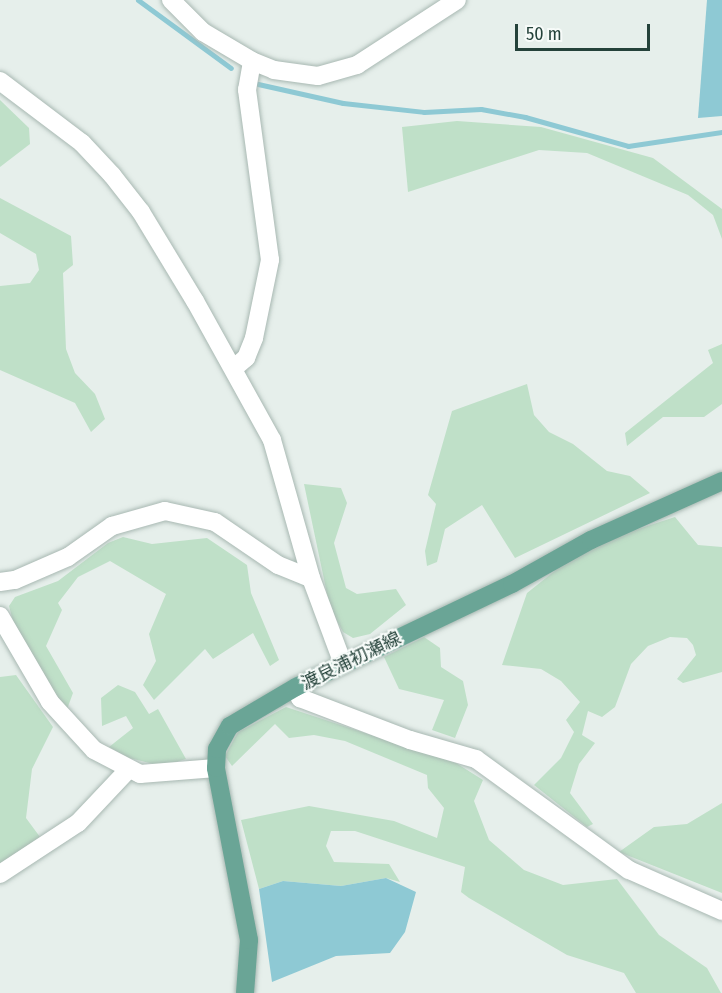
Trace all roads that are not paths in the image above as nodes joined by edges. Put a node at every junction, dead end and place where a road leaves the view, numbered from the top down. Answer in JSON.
{"nodes":[{"id":1,"x":171,"y":0,"type":"edge"},
{"id":2,"x":457,"y":0,"type":"edge"},
{"id":3,"x":252,"y":61,"type":"junction"},
{"id":4,"x":0,"y":81,"type":"edge"},
{"id":5,"x":234,"y":368,"type":"junction"},
{"id":6,"x":722,"y":481,"type":"edge"},
{"id":7,"x":311,"y":578,"type":"junction"},
{"id":8,"x":0,"y":582,"type":"edge"},
{"id":9,"x":0,"y":616,"type":"edge"},
{"id":10,"x":343,"y":663,"type":"junction"},
{"id":11,"x":296,"y":687,"type":"junction"},
{"id":12,"x":216,"y":768,"type":"junction"},
{"id":13,"x":128,"y":770,"type":"junction"},
{"id":14,"x":0,"y":874,"type":"edge"},
{"id":15,"x":722,"y":911,"type":"edge"},
{"id":16,"x":245,"y":993,"type":"edge"}],
"edges":[{"from":1,"to":3,"type":"street"},
{"from":2,"to":3,"type":"street"},
{"from":3,"to":5,"type":"street"},
{"from":4,"to":5,"type":"street"},
{"from":5,"to":7,"type":"street"},
{"from":6,"to":10,"type":"main road","name":"渡良浦初瀬線"},
{"from":7,"to":8,"type":"street"},
{"from":7,"to":10,"type":"street"},
{"from":9,"to":13,"type":"street"},
{"from":10,"to":11,"type":"main road","name":"渡良浦初瀬線"},
{"from":11,"to":12,"type":"main road","name":"渡良浦初瀬線"},
{"from":11,"to":15,"type":"street"},
{"from":12,"to":13,"type":"street"},
{"from":12,"to":16,"type":"main road","name":"渡良浦初瀬線"},
{"from":13,"to":14,"type":"street"}]}
